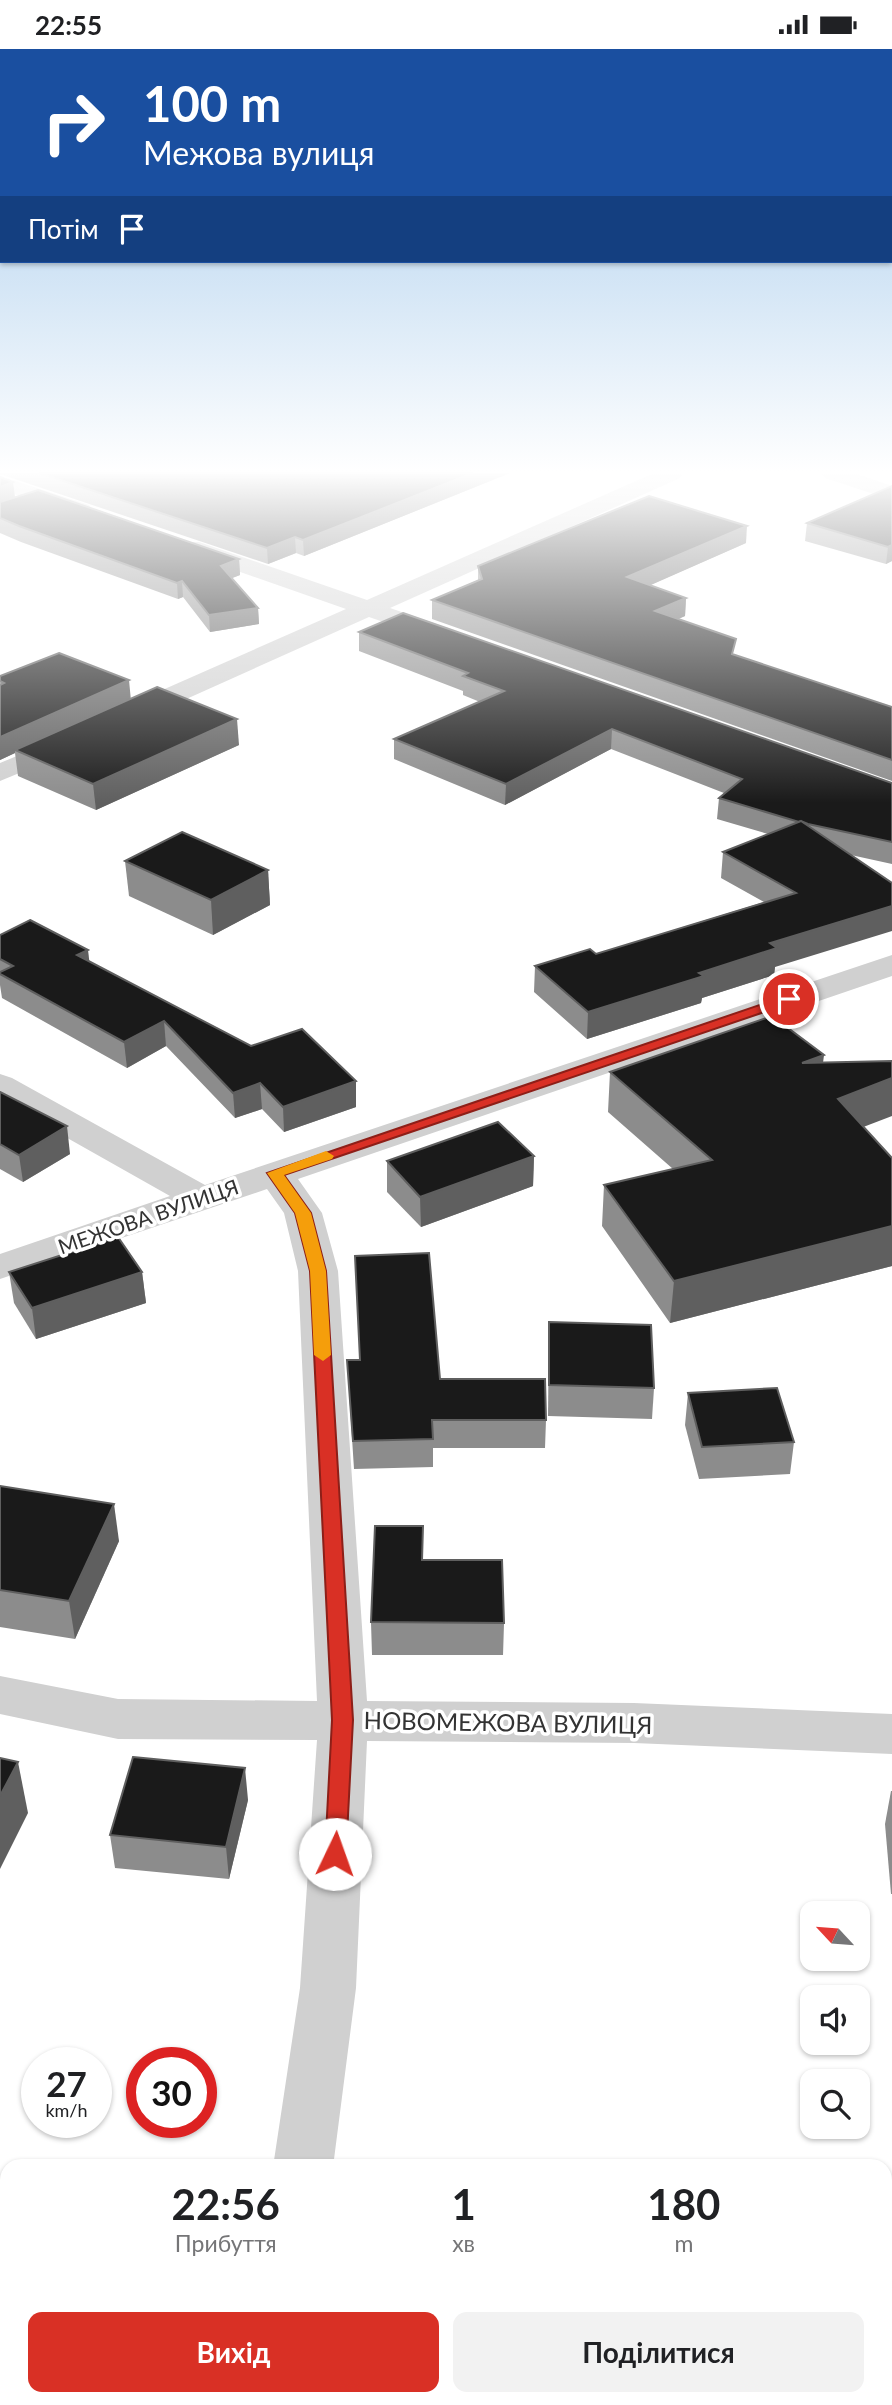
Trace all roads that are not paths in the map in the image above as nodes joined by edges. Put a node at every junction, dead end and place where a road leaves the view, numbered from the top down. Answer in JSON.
{"nodes":[{"id":1,"x":296,"y":583,"type":"edge"},
{"id":2,"x":421,"y":583,"type":"edge"},
{"id":3,"x":366,"y":607,"type":"junction"},
{"id":4,"x":471,"y":644,"type":"edge"},
{"id":5,"x":0,"y":773,"type":"edge"},
{"id":6,"x":892,"y":965,"type":"edge"},
{"id":7,"x":0,"y":1085,"type":"edge"},
{"id":8,"x":275,"y":1173,"type":"junction"},
{"id":9,"x":201,"y":1198,"type":"junction"},
{"id":10,"x":0,"y":1266,"type":"edge"},
{"id":11,"x":0,"y":1695,"type":"edge"},
{"id":12,"x":343,"y":1720,"type":"junction"},
{"id":13,"x":892,"y":1734,"type":"edge"},
{"id":14,"x":304,"y":2159,"type":"edge"}],
"edges":[{"from":1,"to":3,"type":"street"},
{"from":2,"to":3,"type":"street"},
{"from":3,"to":4,"type":"street"},
{"from":3,"to":5,"type":"street"},
{"from":6,"to":8,"type":"street","name":"МЕЖОВА ВУЛИЦЯ"},
{"from":7,"to":9,"type":"street"},
{"from":8,"to":9,"type":"street","name":"МЕЖОВА ВУЛИЦЯ"},
{"from":8,"to":12,"type":"street"},
{"from":9,"to":10,"type":"street","name":"МЕЖОВА ВУЛИЦЯ"},
{"from":11,"to":12,"type":"street","name":"НОВОМЕЖОВА ВУЛИЦЯ"},
{"from":12,"to":13,"type":"street","name":"НОВОМЕЖОВА ВУЛИЦЯ"},
{"from":12,"to":14,"type":"street"}]}
